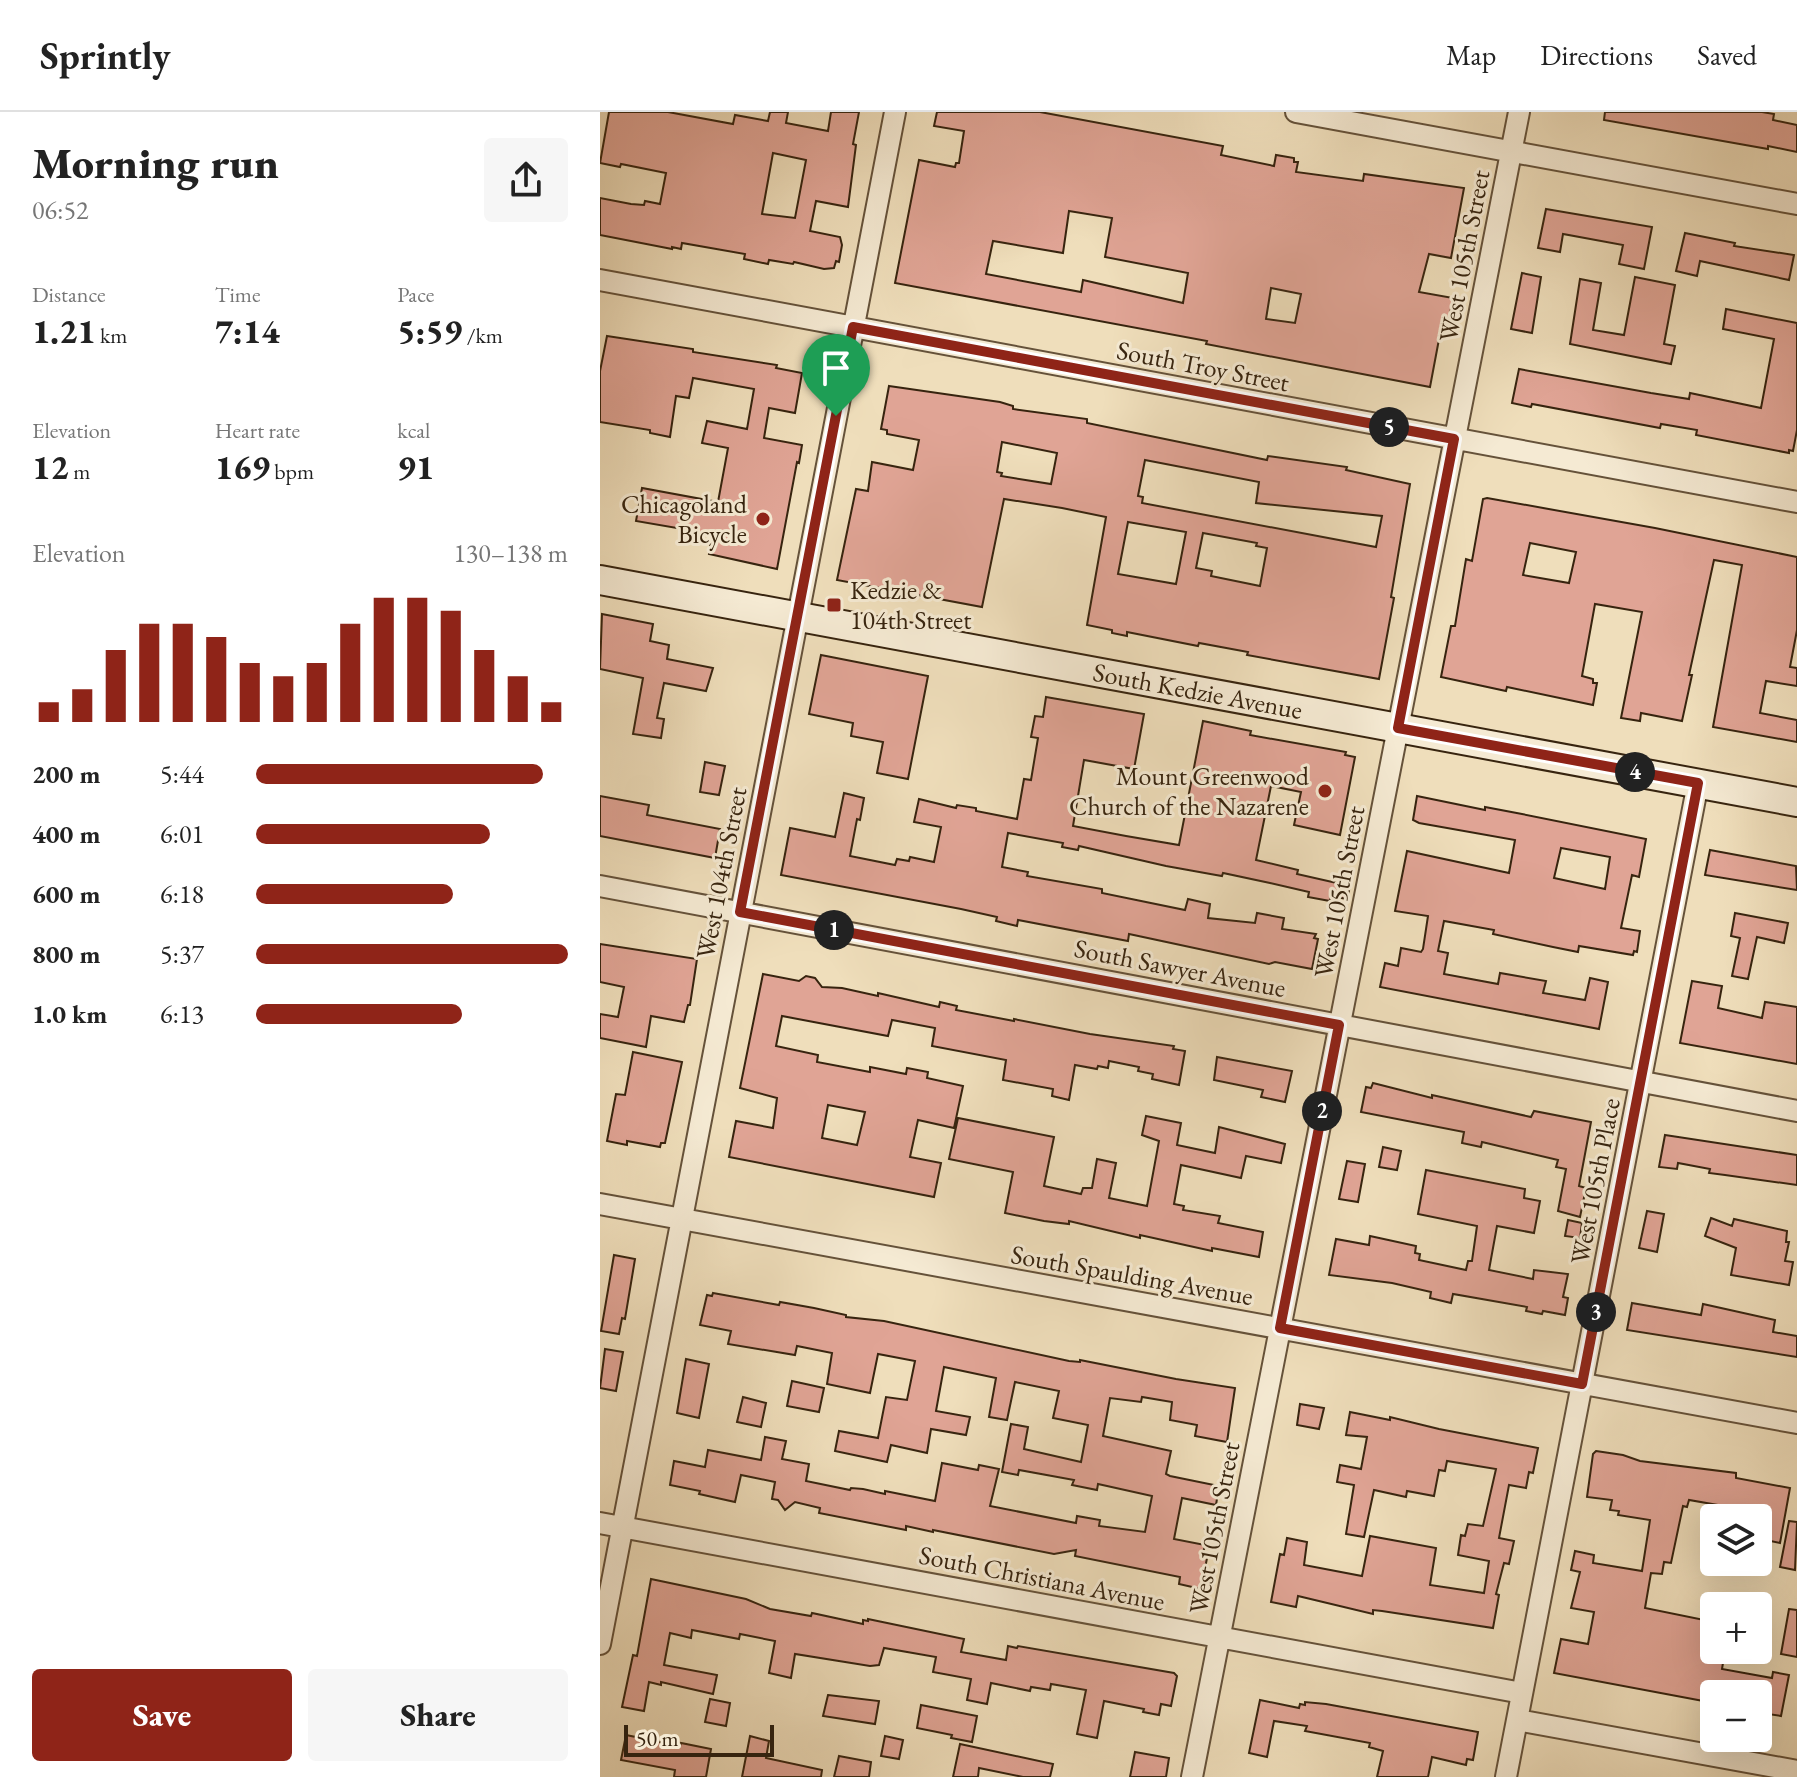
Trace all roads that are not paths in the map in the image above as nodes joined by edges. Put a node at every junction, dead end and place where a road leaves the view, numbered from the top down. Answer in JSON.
{"nodes":[{"id":1,"x":895,"y":112,"type":"edge"},
{"id":2,"x":1296,"y":112,"type":"edge"},
{"id":3,"x":1519,"y":112,"type":"edge"},
{"id":4,"x":1512,"y":151,"type":"junction"},
{"id":5,"x":1797,"y":204,"type":"edge"},
{"id":6,"x":600,"y":280,"type":"edge"},
{"id":7,"x":853,"y":327,"type":"junction"},
{"id":8,"x":1454,"y":439,"type":"junction"},
{"id":9,"x":1797,"y":502,"type":"edge"},
{"id":10,"x":600,"y":580,"type":"edge"},
{"id":11,"x":796,"y":616,"type":"junction"},
{"id":12,"x":1398,"y":728,"type":"junction"},
{"id":13,"x":1698,"y":783,"type":"junction"},
{"id":14,"x":1797,"y":802,"type":"edge"},
{"id":15,"x":600,"y":886,"type":"edge"},
{"id":16,"x":740,"y":912,"type":"junction"},
{"id":17,"x":1339,"y":1025,"type":"junction"},
{"id":18,"x":1641,"y":1081,"type":"junction"},
{"id":19,"x":1797,"y":1111,"type":"edge"},
{"id":20,"x":600,"y":1204,"type":"edge"},
{"id":21,"x":681,"y":1219,"type":"junction"},
{"id":22,"x":1280,"y":1328,"type":"junction"},
{"id":23,"x":1582,"y":1384,"type":"junction"},
{"id":24,"x":1797,"y":1423,"type":"edge"},
{"id":25,"x":600,"y":1523,"type":"edge"},
{"id":26,"x":622,"y":1527,"type":"junction"},
{"id":27,"x":1219,"y":1638,"type":"junction"},
{"id":28,"x":600,"y":1644,"type":"edge"},
{"id":29,"x":1522,"y":1693,"type":"junction"},
{"id":30,"x":1517,"y":1720,"type":"junction"},
{"id":31,"x":1797,"y":1771,"type":"edge"},
{"id":32,"x":1192,"y":1777,"type":"edge"},
{"id":33,"x":1506,"y":1777,"type":"edge"}],
"edges":[{"from":1,"to":7,"type":"street","name":"West 104th Street"},
{"from":2,"to":4,"type":"street"},
{"from":3,"to":4,"type":"street","name":"West 105th Street"},
{"from":4,"to":5,"type":"street"},
{"from":4,"to":8,"type":"street","name":"West 105th Street"},
{"from":6,"to":7,"type":"street","name":"South Troy Street"},
{"from":7,"to":8,"type":"street","name":"South Troy Street"},
{"from":7,"to":11,"type":"street","name":"West 104th Street"},
{"from":8,"to":9,"type":"street","name":"South Troy Street"},
{"from":8,"to":12,"type":"street","name":"West 105th Street"},
{"from":10,"to":11,"type":"main road","name":"South Kedzie Avenue"},
{"from":11,"to":12,"type":"main road","name":"South Kedzie Avenue"},
{"from":11,"to":16,"type":"street","name":"West 104th Street"},
{"from":12,"to":13,"type":"main road","name":"South Kedzie Avenue"},
{"from":12,"to":17,"type":"street","name":"West 105th Street"},
{"from":13,"to":14,"type":"main road","name":"South Kedzie Avenue"},
{"from":13,"to":18,"type":"street","name":"West 105th Place"},
{"from":15,"to":16,"type":"street","name":"South Sawyer Avenue"},
{"from":16,"to":17,"type":"street","name":"South Sawyer Avenue"},
{"from":16,"to":21,"type":"street","name":"West 104th Street"},
{"from":17,"to":18,"type":"street","name":"South Sawyer Avenue"},
{"from":17,"to":22,"type":"street","name":"West 105th Street"},
{"from":18,"to":19,"type":"street","name":"South Sawyer Avenue"},
{"from":18,"to":23,"type":"street","name":"West 105th Place"},
{"from":20,"to":21,"type":"street","name":"South Spaulding Avenue"},
{"from":21,"to":22,"type":"street","name":"South Spaulding Avenue"},
{"from":21,"to":26,"type":"street","name":"West 104th Street"},
{"from":22,"to":23,"type":"street","name":"South Spaulding Avenue"},
{"from":22,"to":27,"type":"street","name":"West 105th Street"},
{"from":23,"to":24,"type":"street","name":"South Spaulding Avenue"},
{"from":23,"to":29,"type":"street","name":"West 105th Place"},
{"from":25,"to":26,"type":"street","name":"South Christiana Avenue"},
{"from":26,"to":27,"type":"street","name":"South Christiana Avenue"},
{"from":26,"to":28,"type":"street","name":"West 104th Street"},
{"from":27,"to":29,"type":"street","name":"South Christiana Avenue"},
{"from":27,"to":32,"type":"street","name":"West 105th Street"},
{"from":29,"to":30,"type":"street","name":"West 105th Place"},
{"from":30,"to":31,"type":"street"},
{"from":30,"to":33,"type":"street","name":"West 105th Place"}]}
